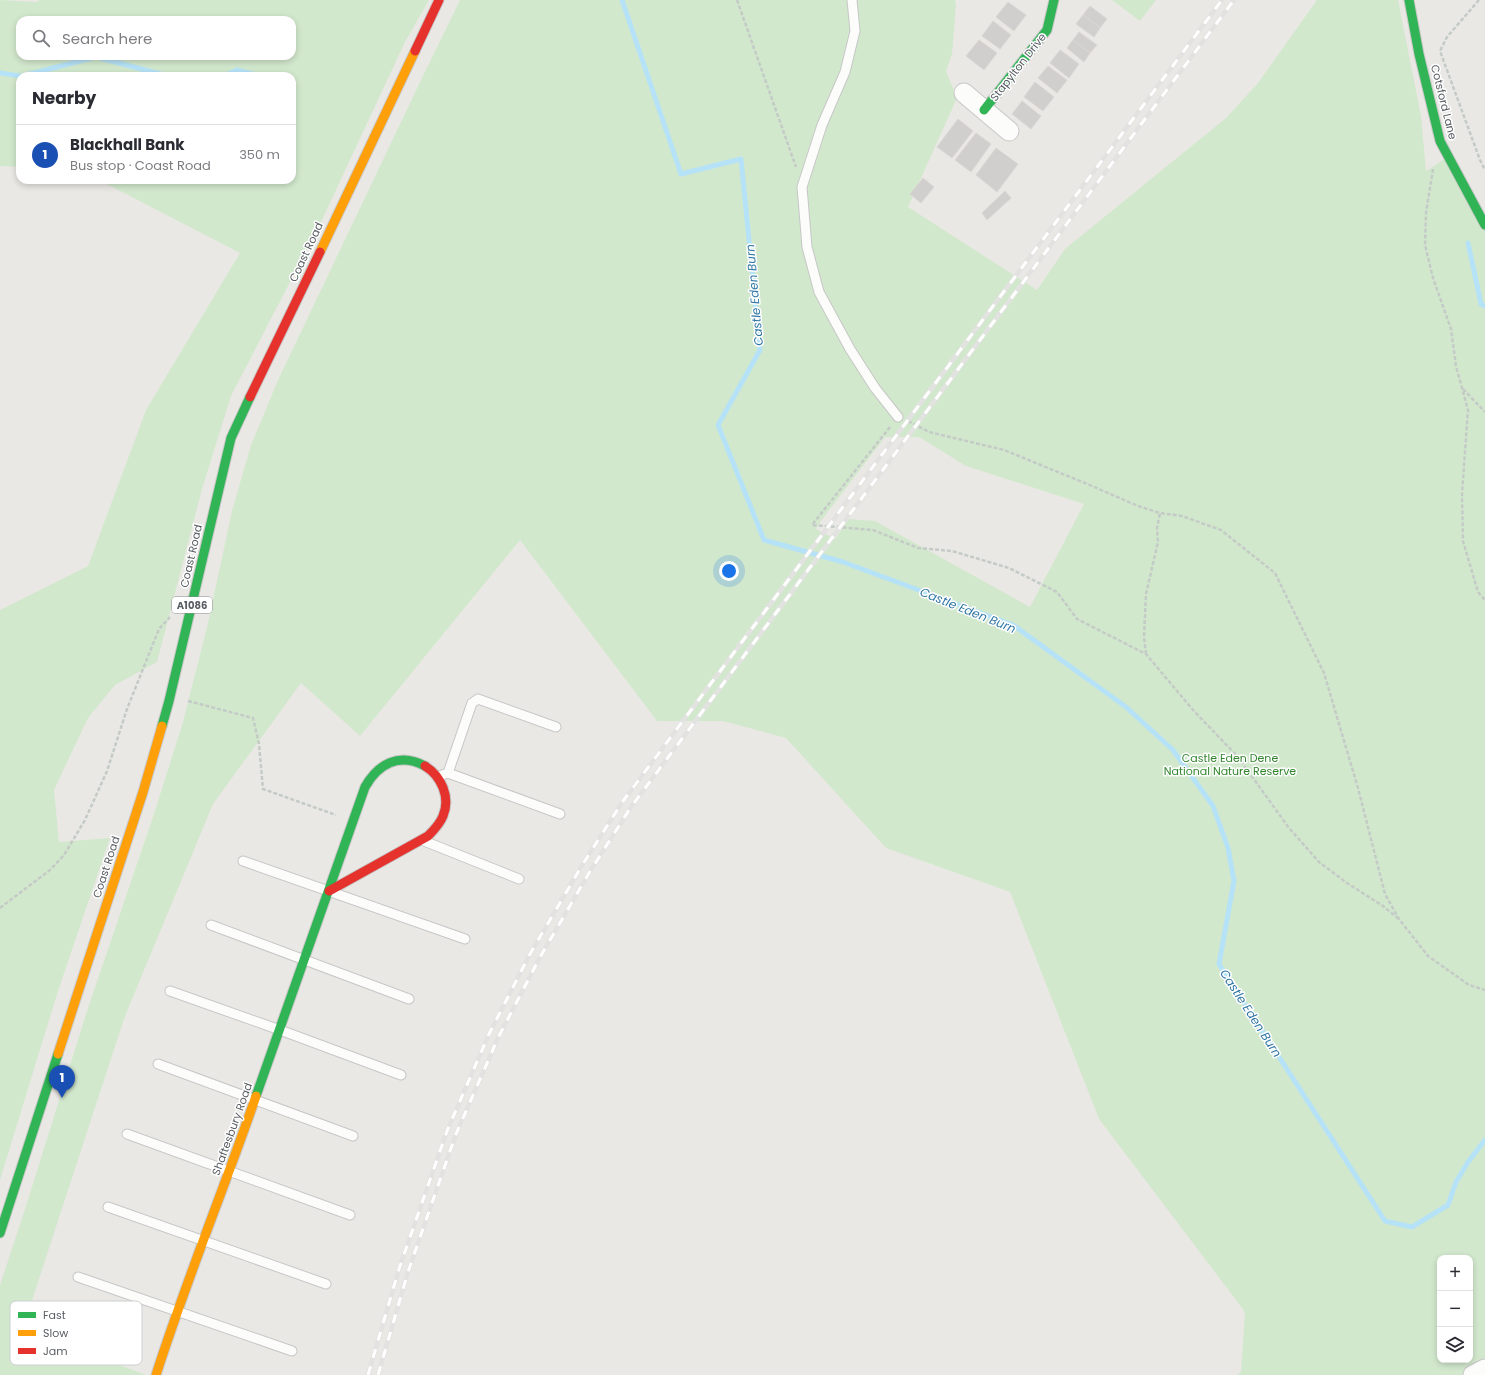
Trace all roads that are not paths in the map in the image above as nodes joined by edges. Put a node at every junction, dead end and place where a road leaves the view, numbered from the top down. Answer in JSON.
{"nodes":[{"id":1,"x":440,"y":0,"type":"edge"},
{"id":2,"x":852,"y":0,"type":"edge"},
{"id":3,"x":1054,"y":0,"type":"edge"},
{"id":4,"x":1409,"y":0,"type":"edge"},
{"id":5,"x":964,"y":93,"type":"dead end"},
{"id":6,"x":984,"y":110,"type":"junction"},
{"id":7,"x":1009,"y":131,"type":"dead end"},
{"id":8,"x":1485,"y":225,"type":"edge"},
{"id":9,"x":898,"y":417,"type":"road end"},
{"id":10,"x":556,"y":727,"type":"dead end"},
{"id":11,"x":448,"y":773,"type":"junction"},
{"id":12,"x":437,"y":777,"type":"junction"},
{"id":13,"x":560,"y":814,"type":"dead end"},
{"id":14,"x":421,"y":840,"type":"junction"},
{"id":15,"x":243,"y":861,"type":"dead end"},
{"id":16,"x":519,"y":879,"type":"dead end"},
{"id":17,"x":329,"y":891,"type":"junction"},
{"id":18,"x":211,"y":925,"type":"dead end"},
{"id":19,"x":465,"y":939,"type":"dead end"},
{"id":20,"x":305,"y":961,"type":"junction"},
{"id":21,"x":170,"y":991,"type":"dead end"},
{"id":22,"x":409,"y":998,"type":"dead end"},
{"id":23,"x":280,"y":1030,"type":"junction"},
{"id":24,"x":158,"y":1064,"type":"dead end"},
{"id":25,"x":401,"y":1075,"type":"dead end"},
{"id":26,"x":255,"y":1101,"type":"junction"},
{"id":27,"x":127,"y":1134,"type":"dead end"},
{"id":28,"x":353,"y":1136,"type":"dead end"},
{"id":29,"x":230,"y":1171,"type":"junction"},
{"id":30,"x":108,"y":1207,"type":"dead end"},
{"id":31,"x":350,"y":1215,"type":"dead end"},
{"id":32,"x":0,"y":1233,"type":"edge"},
{"id":33,"x":204,"y":1239,"type":"junction"},
{"id":34,"x":78,"y":1277,"type":"dead end"},
{"id":35,"x":326,"y":1284,"type":"dead end"},
{"id":36,"x":177,"y":1310,"type":"junction"},
{"id":37,"x":292,"y":1351,"type":"dead end"},
{"id":38,"x":1485,"y":1369,"type":"edge"},
{"id":39,"x":156,"y":1375,"type":"edge"},
{"id":40,"x":1473,"y":1375,"type":"edge"}],
"edges":[{"from":1,"to":32,"type":"main road","name":"Coast Road","number":"A1086"},
{"from":2,"to":9,"type":"lane"},
{"from":3,"to":6,"type":"main road","name":"Stapylton Drive"},
{"from":4,"to":8,"type":"main road","name":"Cotsford Lane"},
{"from":5,"to":6,"type":"street","name":"Stapylton Drive"},
{"from":6,"to":7,"type":"street","name":"Stapylton Drive"},
{"from":10,"to":11,"type":"lane"},
{"from":11,"to":12,"type":"lane"},
{"from":11,"to":13,"type":"lane"},
{"from":12,"to":14,"type":"main road"},
{"from":12,"to":17,"type":"main road","name":"Shaftesbury Road"},
{"from":14,"to":16,"type":"lane"},
{"from":14,"to":17,"type":"main road"},
{"from":15,"to":17,"type":"lane"},
{"from":17,"to":19,"type":"lane"},
{"from":17,"to":20,"type":"main road","name":"Shaftesbury Road"},
{"from":18,"to":20,"type":"lane"},
{"from":20,"to":22,"type":"lane"},
{"from":20,"to":23,"type":"main road","name":"Shaftesbury Road"},
{"from":21,"to":23,"type":"lane"},
{"from":23,"to":25,"type":"lane"},
{"from":23,"to":26,"type":"main road","name":"Shaftesbury Road"},
{"from":24,"to":26,"type":"lane"},
{"from":26,"to":28,"type":"lane"},
{"from":26,"to":29,"type":"main road","name":"Shaftesbury Road"},
{"from":27,"to":29,"type":"lane"},
{"from":29,"to":31,"type":"lane"},
{"from":29,"to":33,"type":"main road","name":"Shaftesbury Road"},
{"from":30,"to":33,"type":"lane"},
{"from":33,"to":35,"type":"lane"},
{"from":33,"to":36,"type":"main road","name":"Shaftesbury Road"},
{"from":34,"to":36,"type":"lane"},
{"from":36,"to":37,"type":"lane"},
{"from":36,"to":39,"type":"main road","name":"Shaftesbury Road"},
{"from":38,"to":40,"type":"street"}]}
